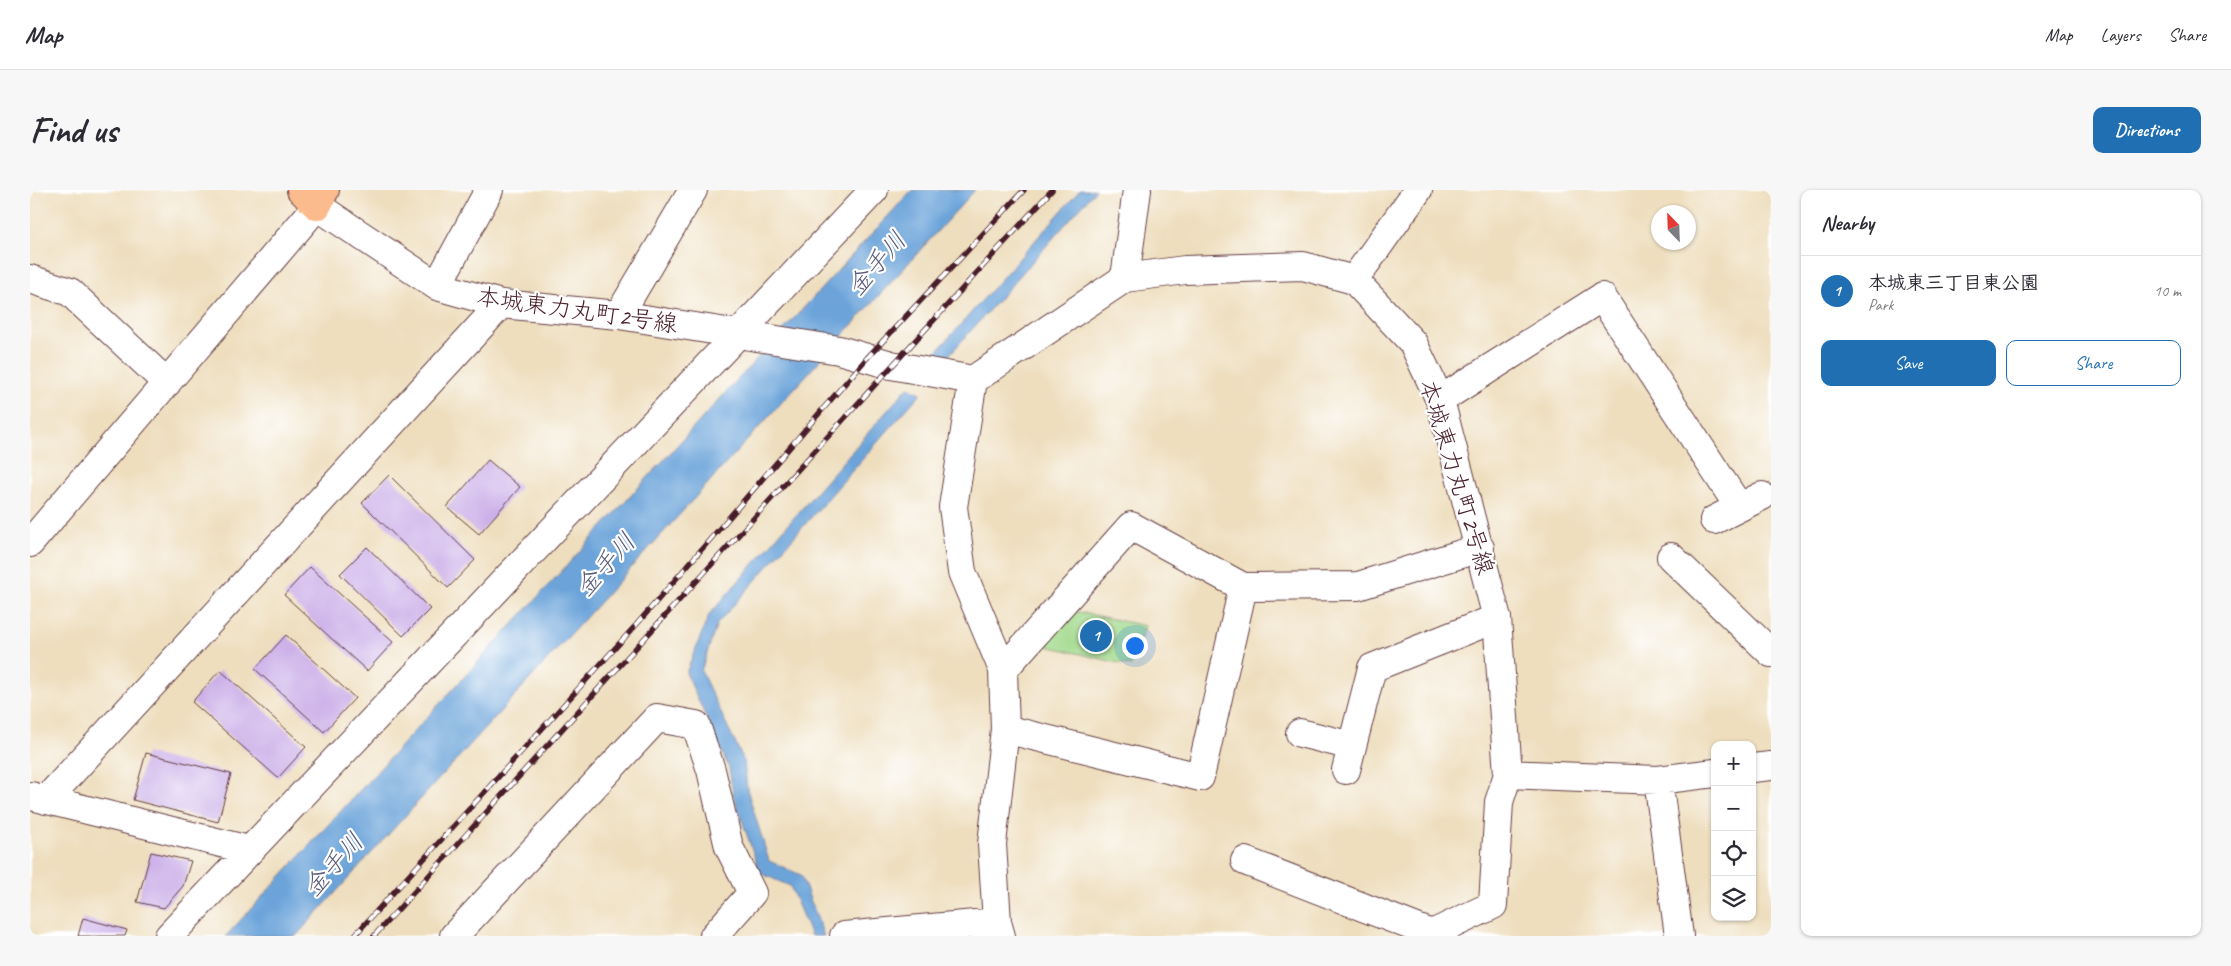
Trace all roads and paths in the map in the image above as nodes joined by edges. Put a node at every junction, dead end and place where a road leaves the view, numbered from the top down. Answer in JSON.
{"nodes":[{"id":1,"x":489,"y":190,"type":"edge"},
{"id":2,"x":693,"y":190,"type":"edge"},
{"id":3,"x":874,"y":190,"type":"edge"},
{"id":4,"x":1137,"y":190,"type":"edge"},
{"id":5,"x":1418,"y":190,"type":"edge"},
{"id":6,"x":314,"y":195,"type":"edge"},
{"id":7,"x":1125,"y":278,"type":"junction"},
{"id":8,"x":30,"y":279,"type":"edge"},
{"id":9,"x":1354,"y":280,"type":"junction"},
{"id":10,"x":436,"y":286,"type":"junction"},
{"id":11,"x":501,"y":304,"type":"junction"},
{"id":12,"x":619,"y":315,"type":"junction"},
{"id":13,"x":737,"y":334,"type":"junction"},
{"id":14,"x":973,"y":380,"type":"junction"},
{"id":15,"x":167,"y":383,"type":"junction"},
{"id":16,"x":1440,"y":400,"type":"junction"},
{"id":17,"x":1714,"y":520,"type":"dead end"},
{"id":18,"x":30,"y":543,"type":"edge"},
{"id":19,"x":1480,"y":548,"type":"junction"},
{"id":20,"x":1671,"y":557,"type":"dead end"},
{"id":21,"x":1243,"y":587,"type":"junction"},
{"id":22,"x":1497,"y":618,"type":"junction"},
{"id":23,"x":1771,"y":653,"type":"edge"},
{"id":24,"x":1003,"y":670,"type":"junction"},
{"id":25,"x":1005,"y":729,"type":"junction"},
{"id":26,"x":1300,"y":733,"type":"dead end"},
{"id":27,"x":1771,"y":766,"type":"edge"},
{"id":28,"x":1756,"y":768,"type":"edge"},
{"id":29,"x":1711,"y":773,"type":"edge"},
{"id":30,"x":1508,"y":774,"type":"junction"},
{"id":31,"x":1658,"y":780,"type":"junction"},
{"id":32,"x":38,"y":798,"type":"edge"},
{"id":33,"x":249,"y":850,"type":"junction"},
{"id":34,"x":1245,"y":861,"type":"dead end"},
{"id":35,"x":999,"y":929,"type":"edge"},
{"id":36,"x":169,"y":936,"type":"edge"},
{"id":37,"x":454,"y":936,"type":"edge"},
{"id":38,"x":714,"y":936,"type":"edge"},
{"id":39,"x":844,"y":936,"type":"edge"},
{"id":40,"x":1679,"y":936,"type":"edge"}],
"edges":[{"from":1,"to":10,"type":"street"},
{"from":2,"to":12,"type":"street"},
{"from":3,"to":13,"type":"street"},
{"from":4,"to":7,"type":"street"},
{"from":5,"to":9,"type":"street"},
{"from":6,"to":10,"type":"street","name":"本城東力丸町2号線"},
{"from":6,"to":15,"type":"street"},
{"from":7,"to":9,"type":"street"},
{"from":7,"to":14,"type":"street"},
{"from":8,"to":15,"type":"street"},
{"from":9,"to":16,"type":"street","name":"本城東力丸町2号線"},
{"from":10,"to":11,"type":"street","name":"本城東力丸町2号線"},
{"from":11,"to":12,"type":"street","name":"本城東力丸町2号線"},
{"from":11,"to":32,"type":"street"},
{"from":12,"to":13,"type":"street","name":"本城東力丸町2号線"},
{"from":13,"to":14,"type":"street","name":"本城東力丸町2号線"},
{"from":13,"to":33,"type":"street"},
{"from":14,"to":24,"type":"street"},
{"from":15,"to":18,"type":"street"},
{"from":16,"to":17,"type":"street"},
{"from":16,"to":19,"type":"street","name":"本城東力丸町2号線"},
{"from":19,"to":21,"type":"street"},
{"from":19,"to":22,"type":"street","name":"本城東力丸町2号線"},
{"from":20,"to":23,"type":"street"},
{"from":21,"to":24,"type":"street"},
{"from":21,"to":25,"type":"street"},
{"from":22,"to":26,"type":"street"},
{"from":22,"to":30,"type":"street","name":"本城東力丸町2号線"},
{"from":24,"to":25,"type":"street"},
{"from":25,"to":35,"type":"street"},
{"from":27,"to":28,"type":"street"},
{"from":29,"to":31,"type":"street"},
{"from":30,"to":31,"type":"street"},
{"from":30,"to":34,"type":"street"},
{"from":31,"to":40,"type":"street"},
{"from":32,"to":33,"type":"street"},
{"from":33,"to":36,"type":"street"},
{"from":35,"to":39,"type":"street"},
{"from":37,"to":38,"type":"street"}]}
